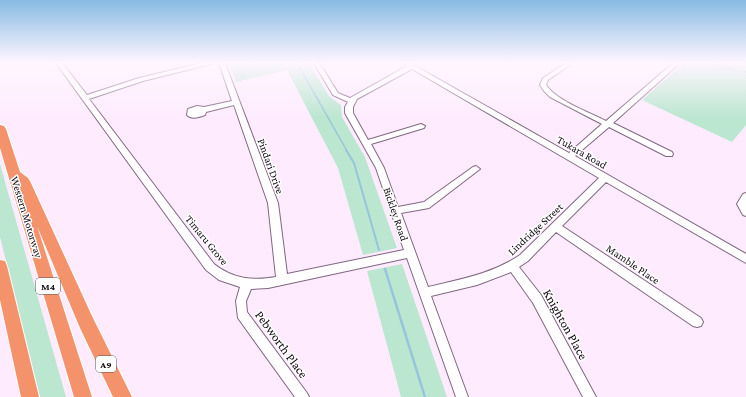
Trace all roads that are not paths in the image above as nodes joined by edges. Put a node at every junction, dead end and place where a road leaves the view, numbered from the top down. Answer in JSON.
{"nodes":[{"id":1,"x":74,"y":82,"type":"edge"},
{"id":2,"x":135,"y":82,"type":"edge"},
{"id":3,"x":229,"y":82,"type":"edge"},
{"id":4,"x":327,"y":82,"type":"edge"},
{"id":5,"x":382,"y":82,"type":"edge"},
{"id":6,"x":438,"y":82,"type":"edge"},
{"id":7,"x":542,"y":82,"type":"edge"},
{"id":8,"x":655,"y":82,"type":"edge"},
{"id":9,"x":86,"y":98,"type":"junction"},
{"id":10,"x":351,"y":101,"type":"junction"},
{"id":11,"x":236,"y":102,"type":"junction"},
{"id":12,"x":203,"y":110,"type":"dead end"},
{"id":13,"x":607,"y":123,"type":"junction"},
{"id":14,"x":421,"y":126,"type":"dead end"},
{"id":15,"x":0,"y":130,"type":"edge"},
{"id":16,"x":366,"y":143,"type":"junction"},
{"id":17,"x":669,"y":154,"type":"dead end"},
{"id":18,"x":569,"y":157,"type":"junction"},
{"id":19,"x":476,"y":169,"type":"dead end"},
{"id":20,"x":14,"y":174,"type":"junction"},
{"id":21,"x":605,"y":178,"type":"junction"},
{"id":22,"x":746,"y":196,"type":"edge"},
{"id":23,"x":395,"y":211,"type":"junction"},
{"id":24,"x":746,"y":212,"type":"edge"},
{"id":25,"x":556,"y":227,"type":"junction"},
{"id":26,"x":410,"y":253,"type":"junction"},
{"id":27,"x":746,"y":259,"type":"edge"},
{"id":28,"x":0,"y":266,"type":"edge"},
{"id":29,"x":513,"y":266,"type":"junction"},
{"id":30,"x":282,"y":280,"type":"junction"},
{"id":31,"x":247,"y":284,"type":"junction"},
{"id":32,"x":424,"y":293,"type":"junction"},
{"id":33,"x":697,"y":322,"type":"dead end"},
{"id":34,"x":30,"y":397,"type":"edge"},
{"id":35,"x":83,"y":397,"type":"edge"},
{"id":36,"x":123,"y":397,"type":"edge"},
{"id":37,"x":303,"y":397,"type":"edge"},
{"id":38,"x":462,"y":397,"type":"edge"},
{"id":39,"x":590,"y":397,"type":"edge"}],
"edges":[{"from":1,"to":9,"type":"street","name":"Timaru Grove"},
{"from":2,"to":9,"type":"street"},
{"from":3,"to":11,"type":"street","name":"Pindari Drive"},
{"from":4,"to":10,"type":"street"},
{"from":5,"to":10,"type":"street"},
{"from":6,"to":18,"type":"street","name":"Tukara Road"},
{"from":7,"to":13,"type":"street"},
{"from":8,"to":13,"type":"street"},
{"from":9,"to":31,"type":"street","name":"Timaru Grove"},
{"from":10,"to":16,"type":"street","name":"Bickley Road"},
{"from":11,"to":12,"type":"street"},
{"from":11,"to":30,"type":"street","name":"Pindari Drive"},
{"from":13,"to":17,"type":"street"},
{"from":13,"to":18,"type":"street"},
{"from":14,"to":16,"type":"street"},
{"from":15,"to":20,"type":"highway","name":"Western Motorway","number":"M4"},
{"from":16,"to":23,"type":"street","name":"Bickley Road"},
{"from":18,"to":21,"type":"street","name":"Tukara Road"},
{"from":19,"to":23,"type":"street"},
{"from":20,"to":35,"type":"highway","name":"Western Motorway","number":"M4"},
{"from":20,"to":36,"type":"highway","number":"A9"},
{"from":21,"to":25,"type":"street","name":"Lindridge Street"},
{"from":21,"to":27,"type":"street","name":"Tukara Road"},
{"from":22,"to":24,"type":"street"},
{"from":23,"to":26,"type":"street","name":"Bickley Road"},
{"from":25,"to":29,"type":"street","name":"Lindridge Street"},
{"from":25,"to":33,"type":"street","name":"Mamble Place"},
{"from":26,"to":30,"type":"street","name":"Timaru Grove"},
{"from":26,"to":32,"type":"street","name":"Bickley Road"},
{"from":28,"to":34,"type":"highway"},
{"from":29,"to":32,"type":"street","name":"Lindridge Street"},
{"from":29,"to":39,"type":"street","name":"Knighton Place"},
{"from":30,"to":31,"type":"street","name":"Timaru Grove"},
{"from":31,"to":37,"type":"street","name":"Pebworth Place"},
{"from":32,"to":38,"type":"street","name":"Bickley Road"}]}
